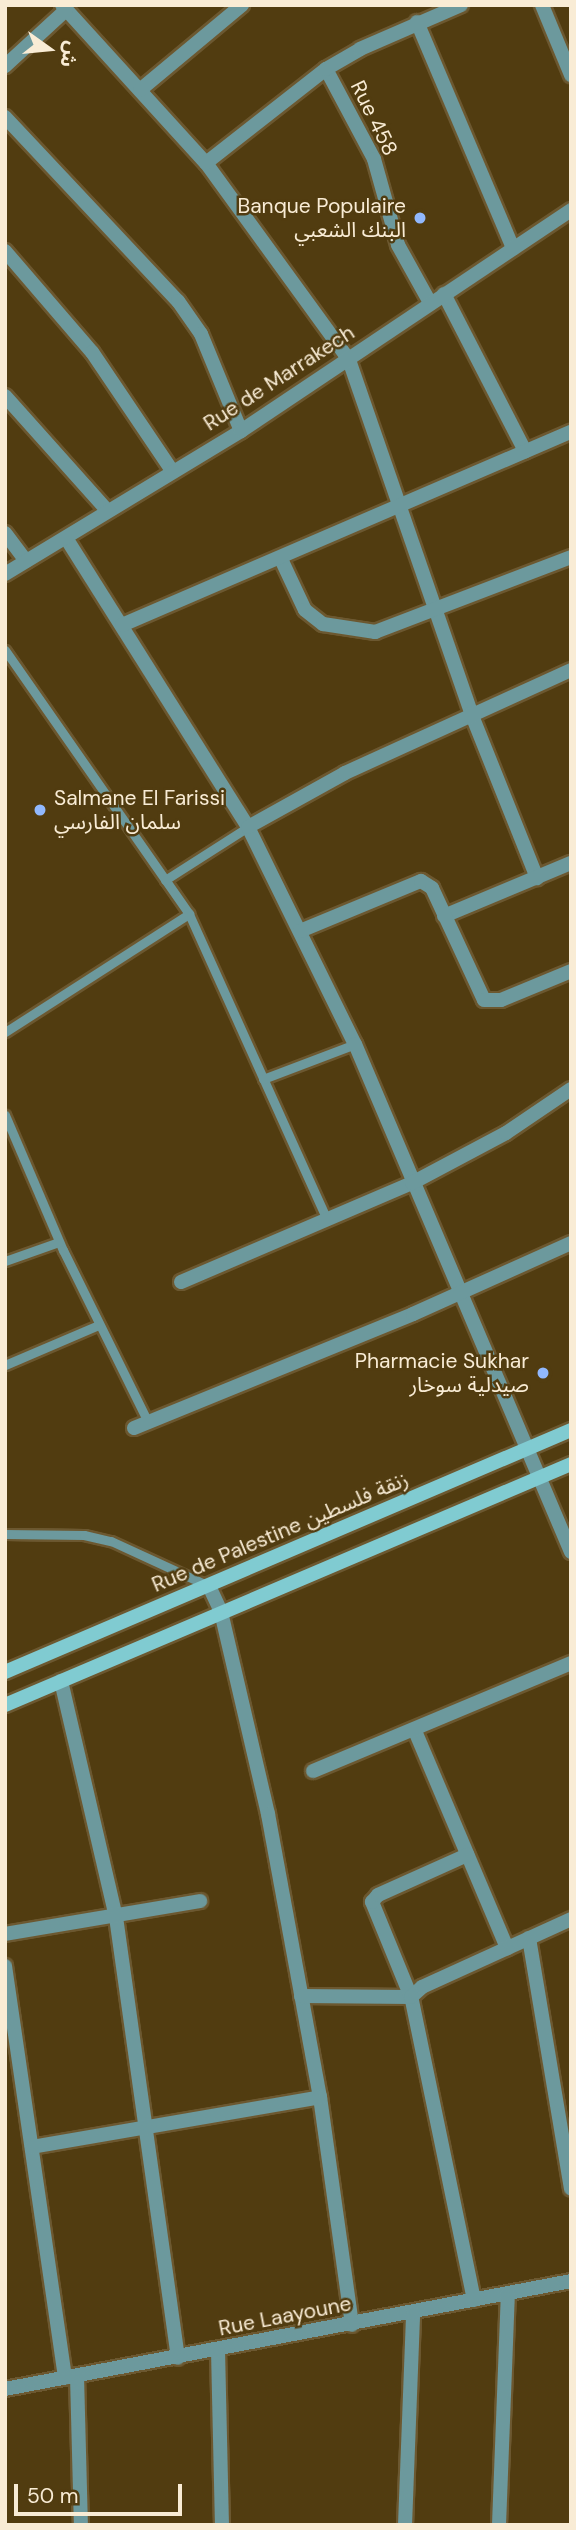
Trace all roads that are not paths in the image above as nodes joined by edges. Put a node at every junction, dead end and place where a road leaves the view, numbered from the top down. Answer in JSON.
{"nodes":[{"id":1,"x":242,"y":5,"type":"edge"},
{"id":2,"x":461,"y":5,"type":"edge"},
{"id":3,"x":542,"y":5,"type":"edge"},
{"id":4,"x":64,"y":8,"type":"edge"},
{"id":5,"x":417,"y":22,"type":"junction"},
{"id":6,"x":5,"y":66,"type":"edge"},
{"id":7,"x":326,"y":69,"type":"junction"},
{"id":8,"x":571,"y":75,"type":"edge"},
{"id":9,"x":140,"y":90,"type":"junction"},
{"id":10,"x":5,"y":117,"type":"edge"},
{"id":11,"x":206,"y":163,"type":"junction"},
{"id":12,"x":571,"y":210,"type":"edge"},
{"id":13,"x":513,"y":248,"type":"junction"},
{"id":14,"x":5,"y":251,"type":"edge"},
{"id":15,"x":444,"y":293,"type":"junction"},
{"id":16,"x":429,"y":301,"type":"junction"},
{"id":17,"x":349,"y":360,"type":"junction"},
{"id":18,"x":5,"y":396,"type":"edge"},
{"id":19,"x":241,"y":430,"type":"junction"},
{"id":20,"x":571,"y":432,"type":"edge"},
{"id":21,"x":525,"y":451,"type":"junction"},
{"id":22,"x":171,"y":469,"type":"junction"},
{"id":23,"x":404,"y":507,"type":"junction"},
{"id":24,"x":108,"y":511,"type":"junction"},
{"id":25,"x":5,"y":533,"type":"edge"},
{"id":26,"x":66,"y":538,"type":"junction"},
{"id":27,"x":571,"y":557,"type":"edge"},
{"id":28,"x":281,"y":559,"type":"junction"},
{"id":29,"x":26,"y":561,"type":"junction"},
{"id":30,"x":5,"y":574,"type":"edge"},
{"id":31,"x":439,"y":611,"type":"junction"},
{"id":32,"x":122,"y":625,"type":"junction"},
{"id":33,"x":5,"y":650,"type":"edge"},
{"id":34,"x":571,"y":670,"type":"edge"},
{"id":35,"x":471,"y":713,"type":"junction"},
{"id":36,"x":248,"y":827,"type":"junction"},
{"id":37,"x":571,"y":863,"type":"edge"},
{"id":38,"x":537,"y":878,"type":"junction"},
{"id":39,"x":165,"y":880,"type":"junction"},
{"id":40,"x":189,"y":914,"type":"junction"},
{"id":41,"x":444,"y":916,"type":"junction"},
{"id":42,"x":300,"y":931,"type":"junction"},
{"id":43,"x":571,"y":971,"type":"edge"},
{"id":44,"x":5,"y":1032,"type":"edge"},
{"id":45,"x":355,"y":1044,"type":"junction"},
{"id":46,"x":263,"y":1079,"type":"junction"},
{"id":47,"x":571,"y":1088,"type":"edge"},
{"id":48,"x":5,"y":1115,"type":"edge"},
{"id":49,"x":412,"y":1183,"type":"junction"},
{"id":50,"x":327,"y":1219,"type":"junction"},
{"id":51,"x":59,"y":1242,"type":"junction"},
{"id":52,"x":571,"y":1243,"type":"edge"},
{"id":53,"x":5,"y":1261,"type":"edge"},
{"id":54,"x":181,"y":1282,"type":"dead end"},
{"id":55,"x":459,"y":1293,"type":"junction"},
{"id":56,"x":99,"y":1325,"type":"junction"},
{"id":57,"x":5,"y":1365,"type":"edge"},
{"id":58,"x":149,"y":1422,"type":"junction"},
{"id":59,"x":134,"y":1428,"type":"dead end"},
{"id":60,"x":571,"y":1430,"type":"edge"},
{"id":61,"x":526,"y":1450,"type":"junction"},
{"id":62,"x":571,"y":1464,"type":"edge"},
{"id":63,"x":538,"y":1478,"type":"junction"},
{"id":64,"x":5,"y":1534,"type":"edge"},
{"id":65,"x":571,"y":1552,"type":"edge"},
{"id":66,"x":209,"y":1586,"type":"junction"},
{"id":67,"x":221,"y":1612,"type":"junction"},
{"id":68,"x":571,"y":1662,"type":"edge"},
{"id":69,"x":5,"y":1672,"type":"edge"},
{"id":70,"x":61,"y":1681,"type":"junction"},
{"id":71,"x":5,"y":1705,"type":"edge"},
{"id":72,"x":415,"y":1731,"type":"junction"},
{"id":73,"x":313,"y":1771,"type":"dead end"},
{"id":74,"x":467,"y":1855,"type":"junction"},
{"id":75,"x":200,"y":1901,"type":"dead end"},
{"id":76,"x":116,"y":1917,"type":"junction"},
{"id":77,"x":571,"y":1919,"type":"edge"},
{"id":78,"x":5,"y":1934,"type":"edge"},
{"id":79,"x":529,"y":1938,"type":"junction"},
{"id":80,"x":507,"y":1948,"type":"junction"},
{"id":81,"x":5,"y":1966,"type":"edge"},
{"id":82,"x":301,"y":1996,"type":"junction"},
{"id":83,"x":411,"y":1997,"type":"junction"},
{"id":84,"x":320,"y":2097,"type":"junction"},
{"id":85,"x":148,"y":2130,"type":"junction"},
{"id":86,"x":32,"y":2147,"type":"junction"},
{"id":87,"x":571,"y":2188,"type":"edge"},
{"id":88,"x":571,"y":2281,"type":"edge"},
{"id":89,"x":508,"y":2293,"type":"junction"},
{"id":90,"x":474,"y":2300,"type":"junction"},
{"id":91,"x":413,"y":2314,"type":"junction"},
{"id":92,"x":352,"y":2325,"type":"junction"},
{"id":93,"x":218,"y":2350,"type":"junction"},
{"id":94,"x":178,"y":2358,"type":"junction"},
{"id":95,"x":71,"y":2377,"type":"junction"},
{"id":96,"x":5,"y":2389,"type":"edge"},
{"id":97,"x":81,"y":2525,"type":"edge"},
{"id":98,"x":222,"y":2525,"type":"edge"},
{"id":99,"x":405,"y":2525,"type":"edge"},
{"id":100,"x":499,"y":2525,"type":"edge"}],
"edges":[{"from":1,"to":9,"type":"street"},
{"from":2,"to":5,"type":"street"},
{"from":3,"to":8,"type":"street"},
{"from":4,"to":6,"type":"street"},
{"from":4,"to":9,"type":"street"},
{"from":5,"to":7,"type":"street"},
{"from":5,"to":13,"type":"street"},
{"from":7,"to":11,"type":"street"},
{"from":7,"to":16,"type":"street","name":"Rue 458"},
{"from":9,"to":11,"type":"street"},
{"from":10,"to":19,"type":"street"},
{"from":11,"to":17,"type":"street"},
{"from":12,"to":13,"type":"street","name":"Rue de Marrakech"},
{"from":13,"to":15,"type":"street","name":"Rue de Marrakech"},
{"from":14,"to":22,"type":"street"},
{"from":15,"to":16,"type":"street","name":"Rue de Marrakech"},
{"from":15,"to":21,"type":"street"},
{"from":16,"to":17,"type":"street","name":"Rue de Marrakech"},
{"from":17,"to":19,"type":"street","name":"Rue de Marrakech"},
{"from":17,"to":23,"type":"street"},
{"from":18,"to":24,"type":"street"},
{"from":19,"to":22,"type":"street","name":"Rue de Marrakech"},
{"from":20,"to":21,"type":"street"},
{"from":21,"to":23,"type":"street"},
{"from":22,"to":24,"type":"street","name":"Rue de Marrakech"},
{"from":23,"to":28,"type":"street"},
{"from":23,"to":31,"type":"street"},
{"from":24,"to":26,"type":"street","name":"Rue de Marrakech"},
{"from":25,"to":29,"type":"street"},
{"from":26,"to":29,"type":"street","name":"Rue de Marrakech"},
{"from":26,"to":32,"type":"street"},
{"from":27,"to":31,"type":"street"},
{"from":28,"to":31,"type":"street"},
{"from":28,"to":32,"type":"street"},
{"from":29,"to":30,"type":"street","name":"Rue de Marrakech"},
{"from":31,"to":35,"type":"street"},
{"from":32,"to":36,"type":"street"},
{"from":33,"to":39,"type":"lane"},
{"from":34,"to":35,"type":"street"},
{"from":35,"to":36,"type":"street"},
{"from":35,"to":38,"type":"street"},
{"from":36,"to":39,"type":"lane"},
{"from":36,"to":42,"type":"street"},
{"from":37,"to":38,"type":"street"},
{"from":38,"to":41,"type":"street"},
{"from":39,"to":40,"type":"lane"},
{"from":40,"to":44,"type":"lane"},
{"from":40,"to":46,"type":"lane"},
{"from":41,"to":42,"type":"street"},
{"from":41,"to":43,"type":"street"},
{"from":42,"to":45,"type":"street"},
{"from":45,"to":46,"type":"lane"},
{"from":45,"to":49,"type":"street"},
{"from":46,"to":50,"type":"lane"},
{"from":47,"to":49,"type":"street"},
{"from":48,"to":51,"type":"lane"},
{"from":49,"to":50,"type":"street"},
{"from":49,"to":55,"type":"street"},
{"from":50,"to":54,"type":"street"},
{"from":51,"to":53,"type":"lane"},
{"from":51,"to":56,"type":"lane"},
{"from":52,"to":55,"type":"street"},
{"from":55,"to":58,"type":"street"},
{"from":55,"to":61,"type":"street"},
{"from":56,"to":57,"type":"lane"},
{"from":56,"to":58,"type":"lane"},
{"from":58,"to":59,"type":"street"},
{"from":60,"to":61,"type":"main road","name":"Rue de Palestine زنقة فلسطين"},
{"from":61,"to":63,"type":"street"},
{"from":61,"to":66,"type":"main road","name":"Rue de Palestine زنقة فلسطين"},
{"from":62,"to":63,"type":"main road"},
{"from":63,"to":65,"type":"street"},
{"from":63,"to":67,"type":"main road"},
{"from":64,"to":66,"type":"lane"},
{"from":66,"to":67,"type":"street"},
{"from":66,"to":69,"type":"main road","name":"Rue de Palestine زنقة فلسطين"},
{"from":67,"to":70,"type":"main road"},
{"from":67,"to":82,"type":"street"},
{"from":68,"to":72,"type":"street"},
{"from":70,"to":71,"type":"main road"},
{"from":70,"to":76,"type":"street"},
{"from":72,"to":73,"type":"street"},
{"from":72,"to":74,"type":"street"},
{"from":74,"to":80,"type":"street"},
{"from":74,"to":83,"type":"street"},
{"from":75,"to":76,"type":"street"},
{"from":76,"to":78,"type":"street"},
{"from":76,"to":85,"type":"street"},
{"from":77,"to":79,"type":"street"},
{"from":79,"to":80,"type":"street"},
{"from":79,"to":87,"type":"street"},
{"from":80,"to":83,"type":"street"},
{"from":81,"to":86,"type":"street"},
{"from":82,"to":83,"type":"street"},
{"from":82,"to":84,"type":"street"},
{"from":83,"to":90,"type":"street"},
{"from":84,"to":85,"type":"street"},
{"from":84,"to":92,"type":"street"},
{"from":85,"to":86,"type":"street"},
{"from":85,"to":94,"type":"street"},
{"from":86,"to":95,"type":"street"},
{"from":88,"to":89,"type":"street","name":"Rue Laayoune"},
{"from":89,"to":90,"type":"street","name":"Rue Laayoune"},
{"from":89,"to":100,"type":"street"},
{"from":90,"to":91,"type":"street","name":"Rue Laayoune"},
{"from":91,"to":92,"type":"street","name":"Rue Laayoune"},
{"from":91,"to":99,"type":"street"},
{"from":92,"to":93,"type":"street","name":"Rue Laayoune"},
{"from":93,"to":94,"type":"street","name":"Rue Laayoune"},
{"from":93,"to":98,"type":"street"},
{"from":94,"to":95,"type":"street","name":"Rue Laayoune"},
{"from":95,"to":96,"type":"street","name":"Rue Laayoune"},
{"from":95,"to":97,"type":"street"}]}
